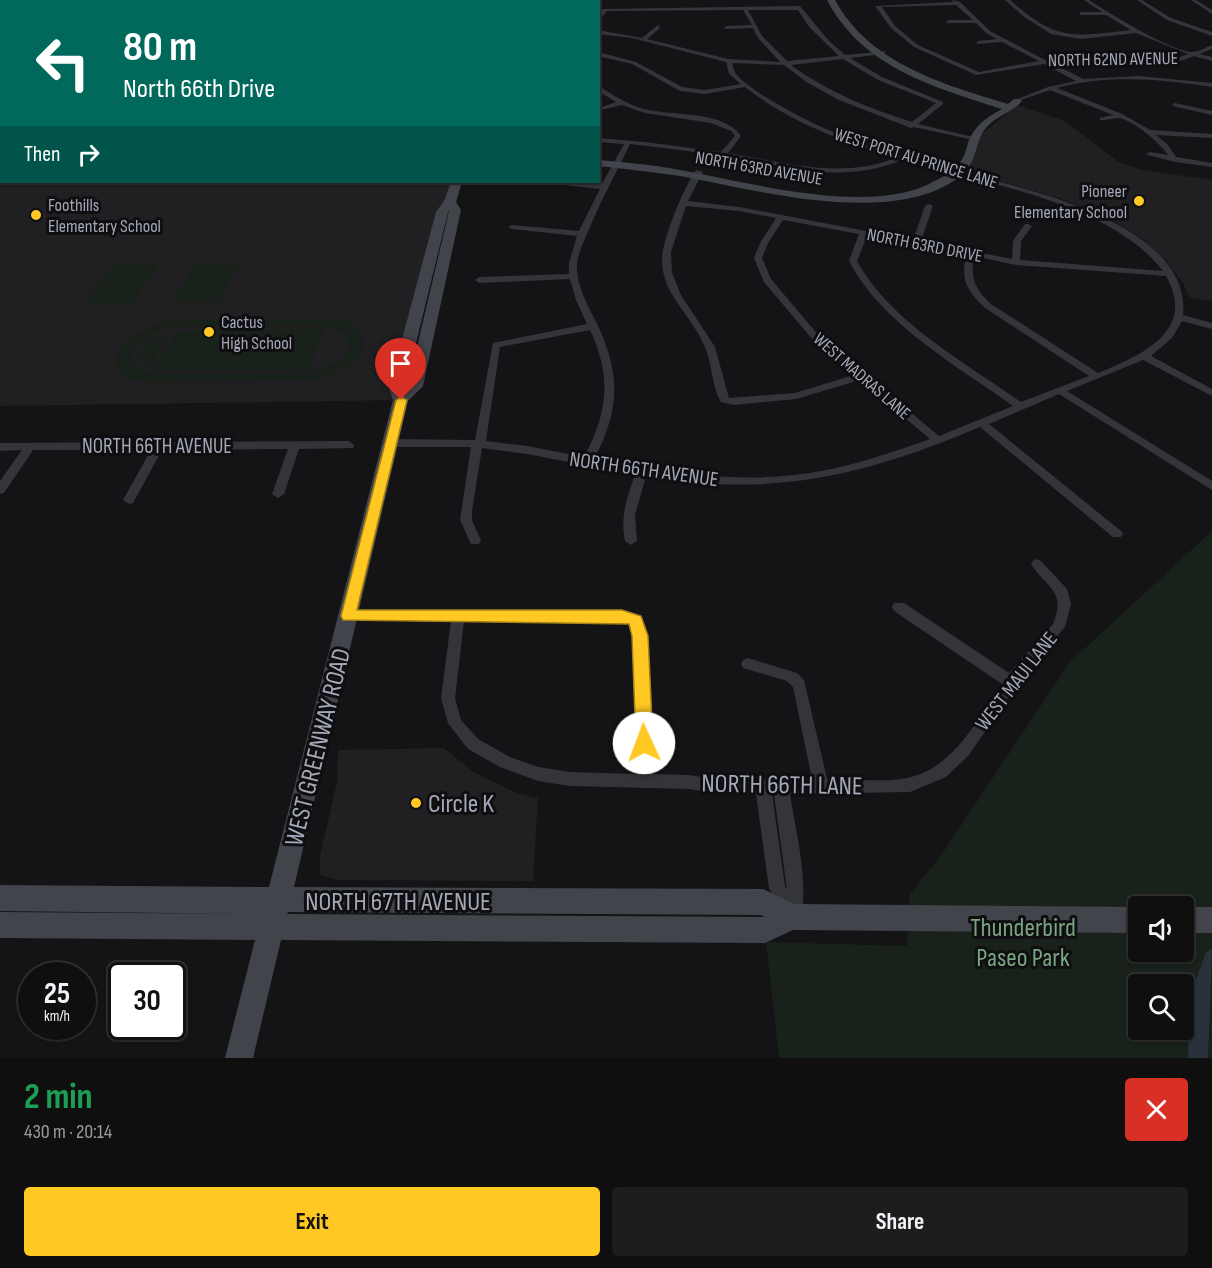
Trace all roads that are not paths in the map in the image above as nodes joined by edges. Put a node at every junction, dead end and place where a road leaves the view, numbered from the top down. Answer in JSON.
{"nodes":[{"id":1,"x":831,"y":0,"type":"edge"},
{"id":2,"x":837,"y":0,"type":"edge"},
{"id":3,"x":1006,"y":0,"type":"edge"},
{"id":4,"x":1086,"y":0,"type":"edge"},
{"id":5,"x":1139,"y":0,"type":"edge"},
{"id":6,"x":1193,"y":0,"type":"edge"},
{"id":7,"x":956,"y":2,"type":"edge"},
{"id":8,"x":745,"y":8,"type":"junction"},
{"id":9,"x":1210,"y":10,"type":"edge"},
{"id":10,"x":1081,"y":14,"type":"dead end"},
{"id":11,"x":1106,"y":14,"type":"junction"},
{"id":12,"x":600,"y":18,"type":"edge"},
{"id":13,"x":948,"y":22,"type":"dead end"},
{"id":14,"x":975,"y":22,"type":"junction"},
{"id":15,"x":658,"y":27,"type":"dead end"},
{"id":16,"x":752,"y":27,"type":"junction"},
{"id":17,"x":726,"y":28,"type":"dead end"},
{"id":18,"x":1137,"y":31,"type":"junction"},
{"id":19,"x":600,"y":32,"type":"edge"},
{"id":20,"x":1212,"y":34,"type":"edge"},
{"id":21,"x":644,"y":39,"type":"junction"},
{"id":22,"x":1003,"y":40,"type":"junction"},
{"id":23,"x":978,"y":43,"type":"dead end"},
{"id":24,"x":704,"y":47,"type":"dead end"},
{"id":25,"x":1212,"y":47,"type":"edge"},
{"id":26,"x":688,"y":52,"type":"junction"},
{"id":27,"x":881,"y":52,"type":"junction"},
{"id":28,"x":600,"y":54,"type":"edge"},
{"id":29,"x":1195,"y":55,"type":"junction"},
{"id":30,"x":842,"y":57,"type":"junction"},
{"id":31,"x":1212,"y":59,"type":"edge"},
{"id":32,"x":1041,"y":60,"type":"junction"},
{"id":33,"x":729,"y":61,"type":"junction"},
{"id":34,"x":785,"y":63,"type":"junction"},
{"id":35,"x":1081,"y":81,"type":"junction"},
{"id":36,"x":746,"y":85,"type":"junction"},
{"id":37,"x":1212,"y":86,"type":"edge"},
{"id":38,"x":1050,"y":88,"type":"junction"},
{"id":39,"x":600,"y":89,"type":"edge"},
{"id":40,"x":621,"y":103,"type":"junction"},
{"id":41,"x":1010,"y":104,"type":"junction"},
{"id":42,"x":1176,"y":105,"type":"dead end"},
{"id":43,"x":602,"y":109,"type":"dead end"},
{"id":44,"x":1212,"y":113,"type":"edge"},
{"id":45,"x":1120,"y":116,"type":"junction"},
{"id":46,"x":1102,"y":119,"type":"dead end"},
{"id":47,"x":911,"y":126,"type":"junction"},
{"id":48,"x":829,"y":131,"type":"junction"},
{"id":49,"x":1148,"y":132,"type":"junction"},
{"id":50,"x":815,"y":136,"type":"dead end"},
{"id":51,"x":969,"y":137,"type":"junction"},
{"id":52,"x":1212,"y":137,"type":"edge"},
{"id":53,"x":600,"y":140,"type":"edge"},
{"id":54,"x":628,"y":142,"type":"junction"},
{"id":55,"x":723,"y":154,"type":"junction"},
{"id":56,"x":1150,"y":154,"type":"dead end"},
{"id":57,"x":905,"y":156,"type":"junction"},
{"id":58,"x":1176,"y":160,"type":"junction"},
{"id":59,"x":600,"y":161,"type":"edge"},
{"id":60,"x":618,"y":163,"type":"junction"},
{"id":61,"x":1212,"y":165,"type":"edge"},
{"id":62,"x":953,"y":171,"type":"junction"},
{"id":63,"x":698,"y":174,"type":"junction"},
{"id":64,"x":456,"y":183,"type":"edge"},
{"id":65,"x":564,"y":183,"type":"edge"},
{"id":66,"x":605,"y":187,"type":"junction"},
{"id":67,"x":683,"y":203,"type":"junction"},
{"id":68,"x":929,"y":206,"type":"dead end"},
{"id":69,"x":781,"y":217,"type":"junction"},
{"id":70,"x":512,"y":226,"type":"dead end"},
{"id":71,"x":1028,"y":226,"type":"dead end"},
{"id":72,"x":864,"y":233,"type":"junction"},
{"id":73,"x":583,"y":234,"type":"junction"},
{"id":74,"x":916,"y":243,"type":"junction"},
{"id":75,"x":970,"y":254,"type":"junction"},
{"id":76,"x":1017,"y":262,"type":"junction"},
{"id":77,"x":1170,"y":274,"type":"junction"},
{"id":78,"x":574,"y":276,"type":"junction"},
{"id":79,"x":479,"y":280,"type":"dead end"},
{"id":80,"x":1179,"y":317,"type":"junction"},
{"id":81,"x":594,"y":326,"type":"junction"},
{"id":82,"x":1212,"y":326,"type":"edge"},
{"id":83,"x":1142,"y":355,"type":"junction"},
{"id":84,"x":1096,"y":376,"type":"junction"},
{"id":85,"x":859,"y":377,"type":"junction"},
{"id":86,"x":1059,"y":390,"type":"junction"},
{"id":87,"x":1212,"y":393,"type":"edge"},
{"id":88,"x":1020,"y":406,"type":"junction"},
{"id":89,"x":980,"y":422,"type":"junction"},
{"id":90,"x":938,"y":440,"type":"junction"},
{"id":91,"x":391,"y":443,"type":"junction"},
{"id":92,"x":478,"y":444,"type":"junction"},
{"id":93,"x":295,"y":445,"type":"junction"},
{"id":94,"x":349,"y":445,"type":"dead end"},
{"id":95,"x":159,"y":446,"type":"junction"},
{"id":96,"x":0,"y":447,"type":"edge"},
{"id":97,"x":30,"y":447,"type":"junction"},
{"id":98,"x":587,"y":463,"type":"junction"},
{"id":99,"x":641,"y":473,"type":"junction"},
{"id":100,"x":1212,"y":486,"type":"edge"},
{"id":101,"x":0,"y":490,"type":"edge"},
{"id":102,"x":278,"y":494,"type":"dead end"},
{"id":103,"x":129,"y":500,"type":"dead end"},
{"id":104,"x":1117,"y":534,"type":"dead end"},
{"id":105,"x":475,"y":541,"type":"dead end"},
{"id":106,"x":631,"y":541,"type":"dead end"},
{"id":107,"x":1037,"y":564,"type":"dead end"},
{"id":108,"x":899,"y":607,"type":"dead end"},
{"id":109,"x":348,"y":616,"type":"junction"},
{"id":110,"x":458,"y":616,"type":"junction"},
{"id":111,"x":748,"y":664,"type":"dead end"},
{"id":112,"x":1011,"y":682,"type":"junction"},
{"id":113,"x":972,"y":737,"type":"joint"},
{"id":114,"x":646,"y":782,"type":"junction"},
{"id":115,"x":763,"y":786,"type":"junction"},
{"id":116,"x":821,"y":786,"type":"junction"},
{"id":117,"x":781,"y":787,"type":"junction"},
{"id":118,"x":0,"y":898,"type":"edge"},
{"id":119,"x":278,"y":901,"type":"junction"},
{"id":120,"x":792,"y":917,"type":"junction"},
{"id":121,"x":1128,"y":920,"type":"edge"},
{"id":122,"x":1194,"y":920,"type":"edge"},
{"id":123,"x":1212,"y":920,"type":"edge"},
{"id":124,"x":0,"y":925,"type":"edge"},
{"id":125,"x":271,"y":927,"type":"junction"},
{"id":126,"x":239,"y":1058,"type":"edge"}],
"edges":[{"from":1,"to":27,"type":"main road"},
{"from":2,"to":27,"type":"main road"},
{"from":3,"to":18,"type":"street"},
{"from":4,"to":11,"type":"street"},
{"from":5,"to":20,"type":"street"},
{"from":6,"to":9,"type":"street"},
{"from":7,"to":14,"type":"street"},
{"from":7,"to":32,"type":"street","name":"NORTH 62ND AVENUE"},
{"from":8,"to":12,"type":"street"},
{"from":8,"to":16,"type":"street"},
{"from":8,"to":30,"type":"street"},
{"from":10,"to":11,"type":"street"},
{"from":11,"to":18,"type":"street"},
{"from":13,"to":14,"type":"street"},
{"from":14,"to":22,"type":"street"},
{"from":15,"to":21,"type":"street"},
{"from":16,"to":17,"type":"street"},
{"from":16,"to":34,"type":"street"},
{"from":18,"to":29,"type":"street"},
{"from":19,"to":21,"type":"street"},
{"from":21,"to":26,"type":"street"},
{"from":22,"to":23,"type":"street"},
{"from":22,"to":32,"type":"street"},
{"from":24,"to":26,"type":"street"},
{"from":25,"to":29,"type":"street","name":"NORTH 62ND AVENUE"},
{"from":26,"to":33,"type":"street"},
{"from":27,"to":30,"type":"street"},
{"from":27,"to":41,"type":"main road"},
{"from":28,"to":36,"type":"street"},
{"from":29,"to":31,"type":"street"},
{"from":29,"to":32,"type":"street","name":"NORTH 62ND AVENUE"},
{"from":30,"to":34,"type":"street"},
{"from":30,"to":47,"type":"street"},
{"from":32,"to":35,"type":"street"},
{"from":33,"to":34,"type":"street"},
{"from":33,"to":36,"type":"street","name":"WEST PORT AU PRINCE LANE"},
{"from":34,"to":47,"type":"street"},
{"from":35,"to":37,"type":"street","name":"NORTH 63RD AVENUE"},
{"from":35,"to":38,"type":"street","name":"NORTH 63RD AVENUE"},
{"from":36,"to":48,"type":"street","name":"WEST PORT AU PRINCE LANE"},
{"from":38,"to":41,"type":"street","name":"NORTH 63RD AVENUE"},
{"from":38,"to":45,"type":"street"},
{"from":39,"to":40,"type":"street"},
{"from":40,"to":43,"type":"street"},
{"from":40,"to":55,"type":"street"},
{"from":41,"to":51,"type":"main road","name":"NORTH 63RD AVENUE"},
{"from":42,"to":44,"type":"street"},
{"from":45,"to":46,"type":"street"},
{"from":45,"to":49,"type":"street"},
{"from":47,"to":51,"type":"street"},
{"from":48,"to":50,"type":"street"},
{"from":48,"to":57,"type":"street","name":"WEST PORT AU PRINCE LANE"},
{"from":49,"to":52,"type":"street"},
{"from":49,"to":58,"type":"street"},
{"from":51,"to":62,"type":"main road","name":"NORTH 63RD AVENUE"},
{"from":53,"to":54,"type":"street"},
{"from":54,"to":55,"type":"street"},
{"from":54,"to":60,"type":"street"},
{"from":55,"to":57,"type":"street"},
{"from":56,"to":58,"type":"street"},
{"from":57,"to":62,"type":"street","name":"WEST PORT AU PRINCE LANE"},
{"from":58,"to":61,"type":"street"},
{"from":59,"to":60,"type":"main road","name":"NORTH 63RD AVENUE"},
{"from":60,"to":63,"type":"main road","name":"NORTH 63RD AVENUE"},
{"from":60,"to":66,"type":"street"},
{"from":62,"to":63,"type":"main road","name":"NORTH 63RD AVENUE"},
{"from":62,"to":77,"type":"street","name":"WEST PORT AU PRINCE LANE"},
{"from":63,"to":67,"type":"street"},
{"from":64,"to":91,"type":"main road","name":"WEST GREENWAY ROAD"},
{"from":65,"to":66,"type":"street"},
{"from":66,"to":73,"type":"street"},
{"from":67,"to":69,"type":"street","name":"NORTH 63RD DRIVE"},
{"from":67,"to":85,"type":"street"},
{"from":68,"to":74,"type":"street"},
{"from":69,"to":72,"type":"street","name":"NORTH 63RD DRIVE"},
{"from":69,"to":85,"type":"street","name":"WEST MADRAS LANE"},
{"from":70,"to":73,"type":"street"},
{"from":71,"to":76,"type":"street"},
{"from":72,"to":74,"type":"street","name":"NORTH 63RD DRIVE"},
{"from":72,"to":88,"type":"street"},
{"from":73,"to":78,"type":"street"},
{"from":74,"to":75,"type":"street","name":"NORTH 63RD DRIVE"},
{"from":75,"to":76,"type":"street","name":"NORTH 63RD DRIVE"},
{"from":75,"to":84,"type":"street"},
{"from":76,"to":77,"type":"street","name":"NORTH 63RD DRIVE"},
{"from":77,"to":80,"type":"street","name":"WEST PORT AU PRINCE LANE"},
{"from":78,"to":79,"type":"street"},
{"from":78,"to":81,"type":"street"},
{"from":80,"to":82,"type":"street"},
{"from":80,"to":83,"type":"street"},
{"from":81,"to":92,"type":"street"},
{"from":81,"to":98,"type":"street"},
{"from":83,"to":84,"type":"street"},
{"from":83,"to":87,"type":"street"},
{"from":84,"to":86,"type":"street","name":"NORTH 66TH AVENUE"},
{"from":85,"to":90,"type":"street","name":"WEST MADRAS LANE"},
{"from":86,"to":88,"type":"street","name":"NORTH 66TH AVENUE"},
{"from":86,"to":100,"type":"street"},
{"from":88,"to":89,"type":"street","name":"NORTH 66TH AVENUE"},
{"from":89,"to":90,"type":"street","name":"NORTH 66TH AVENUE"},
{"from":89,"to":104,"type":"street"},
{"from":90,"to":99,"type":"street","name":"NORTH 66TH AVENUE"},
{"from":91,"to":92,"type":"street","name":"NORTH 66TH AVENUE"},
{"from":91,"to":109,"type":"main road","name":"WEST GREENWAY ROAD"},
{"from":92,"to":98,"type":"street","name":"NORTH 66TH AVENUE"},
{"from":92,"to":105,"type":"street"},
{"from":93,"to":94,"type":"street","name":"NORTH 66TH AVENUE"},
{"from":93,"to":95,"type":"street","name":"NORTH 66TH AVENUE"},
{"from":93,"to":102,"type":"street"},
{"from":95,"to":97,"type":"street","name":"NORTH 66TH AVENUE"},
{"from":95,"to":103,"type":"street"},
{"from":96,"to":97,"type":"street","name":"NORTH 66TH AVENUE"},
{"from":97,"to":101,"type":"street"},
{"from":98,"to":99,"type":"street","name":"NORTH 66TH AVENUE"},
{"from":99,"to":106,"type":"street"},
{"from":107,"to":112,"type":"street","name":"WEST MAUI LANE"},
{"from":108,"to":112,"type":"street"},
{"from":109,"to":110,"type":"street"},
{"from":109,"to":119,"type":"main road","name":"WEST GREENWAY ROAD"},
{"from":110,"to":114,"type":"street","name":"NORTH 66TH LANE"},
{"from":110,"to":114,"type":"street"},
{"from":111,"to":116,"type":"street"},
{"from":112,"to":113,"type":"street","name":"WEST MAUI LANE"},
{"from":113,"to":116,"type":"street","name":"NORTH 66TH LANE"},
{"from":114,"to":115,"type":"street","name":"NORTH 66TH LANE"},
{"from":115,"to":117,"type":"street","name":"NORTH 66TH LANE"},
{"from":115,"to":120,"type":"street"},
{"from":116,"to":117,"type":"street","name":"NORTH 66TH LANE"},
{"from":117,"to":120,"type":"street"},
{"from":118,"to":119,"type":"main road","name":"NORTH 67TH AVENUE"},
{"from":119,"to":120,"type":"main road","name":"NORTH 67TH AVENUE"},
{"from":119,"to":125,"type":"main road","name":"WEST GREENWAY ROAD"},
{"from":120,"to":121,"type":"main road","name":"NORTH 67TH AVENUE"},
{"from":120,"to":125,"type":"main road","name":"NORTH 67TH AVENUE"},
{"from":122,"to":123,"type":"main road"},
{"from":124,"to":125,"type":"main road","name":"NORTH 67TH AVENUE"},
{"from":125,"to":126,"type":"main road","name":"WEST GREENWAY ROAD"}]}
